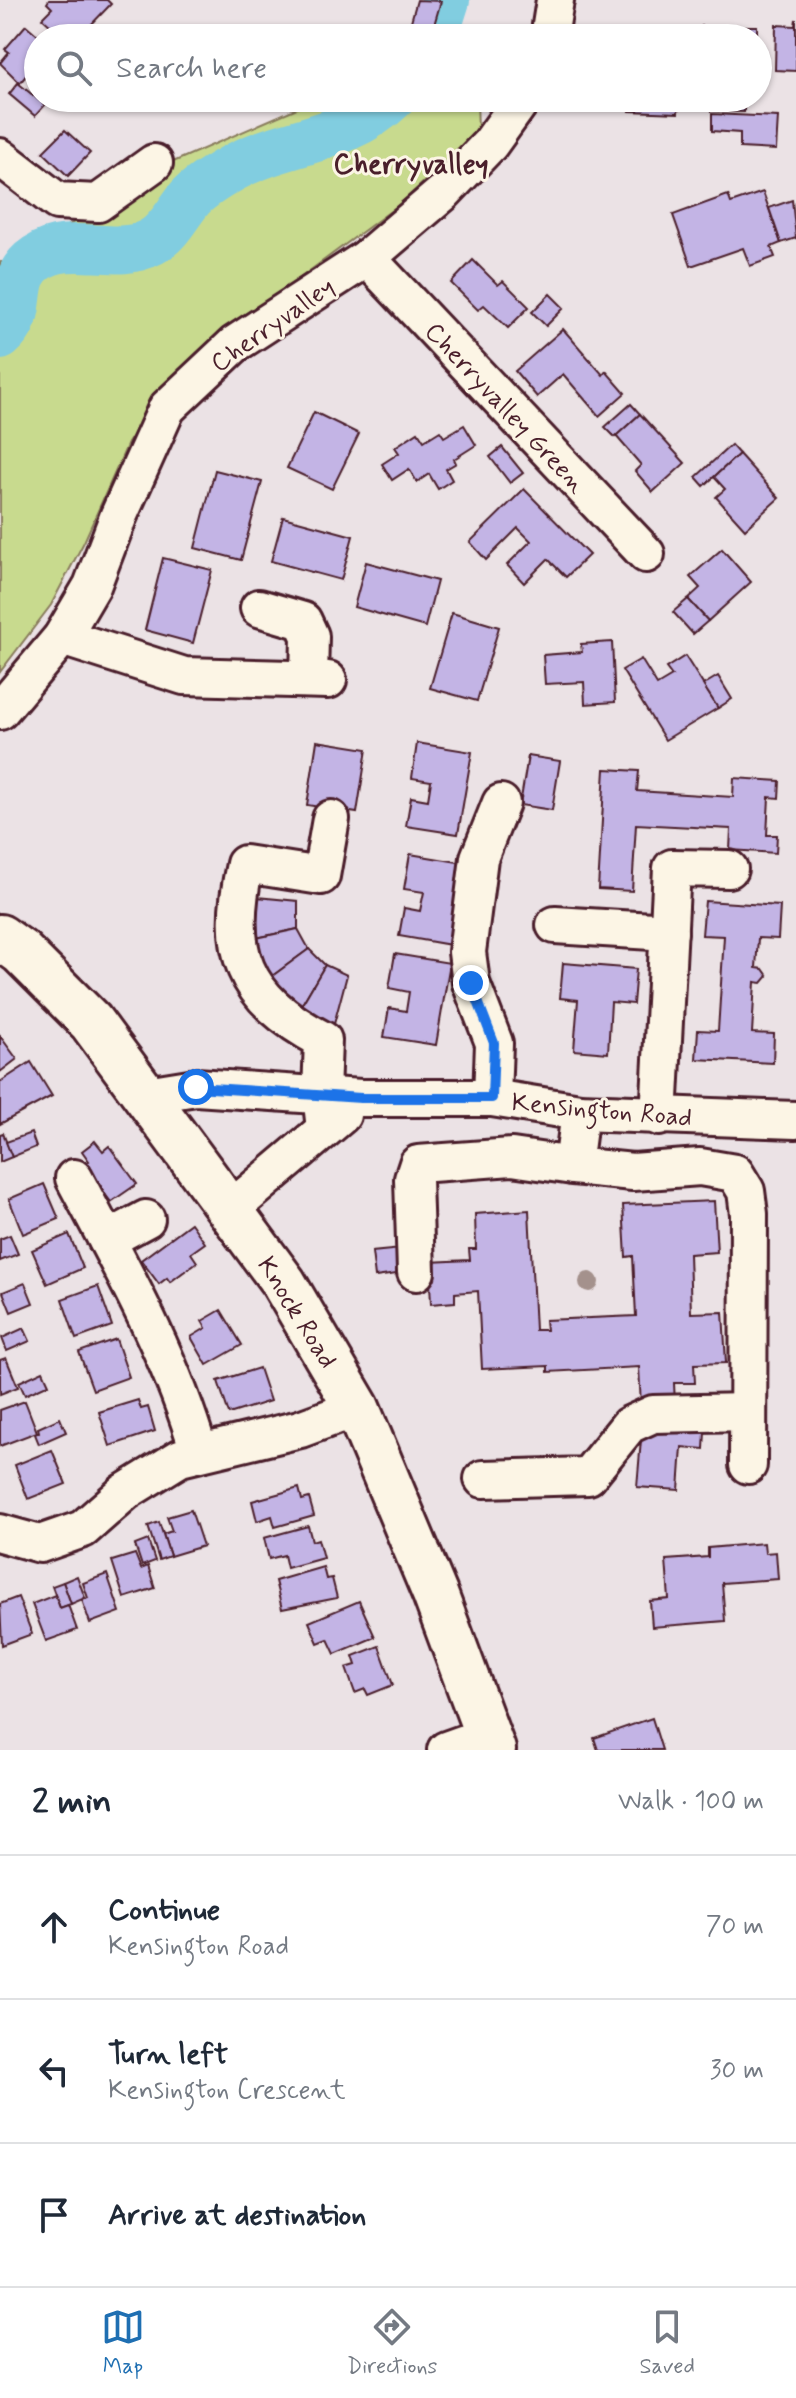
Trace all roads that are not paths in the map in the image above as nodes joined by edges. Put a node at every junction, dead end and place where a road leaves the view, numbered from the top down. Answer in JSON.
{"nodes":[{"id":1,"x":555,"y":0,"type":"edge"},
{"id":2,"x":551,"y":24,"type":"edge"},
{"id":3,"x":512,"y":112,"type":"edge"},
{"id":4,"x":0,"y":157,"type":"edge"},
{"id":5,"x":154,"y":163,"type":"dead end"},
{"id":6,"x":367,"y":258,"type":"junction"},
{"id":7,"x":646,"y":554,"type":"dead end"},
{"id":8,"x":259,"y":608,"type":"dead end"},
{"id":9,"x":62,"y":637,"type":"junction"},
{"id":10,"x":0,"y":711,"type":"edge"},
{"id":11,"x":501,"y":803,"type":"dead end"},
{"id":12,"x":331,"y":819,"type":"dead end"},
{"id":13,"x":729,"y":869,"type":"dead end"},
{"id":14,"x":555,"y":925,"type":"dead end"},
{"id":15,"x":669,"y":932,"type":"junction"},
{"id":16,"x":0,"y":937,"type":"edge"},
{"id":17,"x":146,"y":1095,"type":"junction"},
{"id":18,"x":492,"y":1098,"type":"junction"},
{"id":19,"x":323,"y":1112,"type":"junction"},
{"id":20,"x":580,"y":1112,"type":"junction"},
{"id":21,"x":659,"y":1117,"type":"junction"},
{"id":22,"x":796,"y":1120,"type":"edge"},
{"id":23,"x":573,"y":1166,"type":"junction"},
{"id":24,"x":74,"y":1178,"type":"dead end"},
{"id":25,"x":230,"y":1210,"type":"junction"},
{"id":26,"x":146,"y":1219,"type":"dead end"},
{"id":27,"x":107,"y":1240,"type":"junction"},
{"id":28,"x":416,"y":1272,"type":"dead end"},
{"id":29,"x":357,"y":1408,"type":"junction"},
{"id":30,"x":748,"y":1412,"type":"junction"},
{"id":31,"x":199,"y":1452,"type":"junction"},
{"id":32,"x":748,"y":1465,"type":"dead end"},
{"id":33,"x":483,"y":1479,"type":"dead end"},
{"id":34,"x":1,"y":1535,"type":"edge"},
{"id":35,"x":490,"y":1742,"type":"edge"},
{"id":36,"x":446,"y":1750,"type":"edge"}],
"edges":[{"from":1,"to":2,"type":"street"},
{"from":3,"to":6,"type":"street","name":"Cherryvalley"},
{"from":4,"to":5,"type":"street"},
{"from":6,"to":7,"type":"street","name":"Cherryvalley Green"},
{"from":6,"to":9,"type":"street","name":"Cherryvalley"},
{"from":8,"to":9,"type":"street"},
{"from":9,"to":10,"type":"street","name":"Cherryvalley"},
{"from":11,"to":18,"type":"street"},
{"from":12,"to":19,"type":"street"},
{"from":13,"to":15,"type":"street"},
{"from":14,"to":15,"type":"street"},
{"from":15,"to":21,"type":"street"},
{"from":16,"to":17,"type":"highway","name":"Knock Road"},
{"from":17,"to":19,"type":"street","name":"Kensington Road"},
{"from":17,"to":25,"type":"highway","name":"Knock Road"},
{"from":18,"to":19,"type":"street","name":"Kensington Road"},
{"from":18,"to":20,"type":"street","name":"Kensington Road"},
{"from":19,"to":25,"type":"street"},
{"from":20,"to":21,"type":"street","name":"Kensington Road"},
{"from":20,"to":23,"type":"street"},
{"from":21,"to":22,"type":"street","name":"Kensington Road"},
{"from":23,"to":28,"type":"street"},
{"from":23,"to":30,"type":"street"},
{"from":24,"to":27,"type":"street"},
{"from":25,"to":29,"type":"highway","name":"Knock Road"},
{"from":26,"to":27,"type":"street"},
{"from":27,"to":31,"type":"street"},
{"from":29,"to":31,"type":"street"},
{"from":29,"to":35,"type":"highway","name":"Knock Road"},
{"from":30,"to":32,"type":"street"},
{"from":30,"to":33,"type":"street"},
{"from":31,"to":34,"type":"street"},
{"from":35,"to":36,"type":"street"}]}
